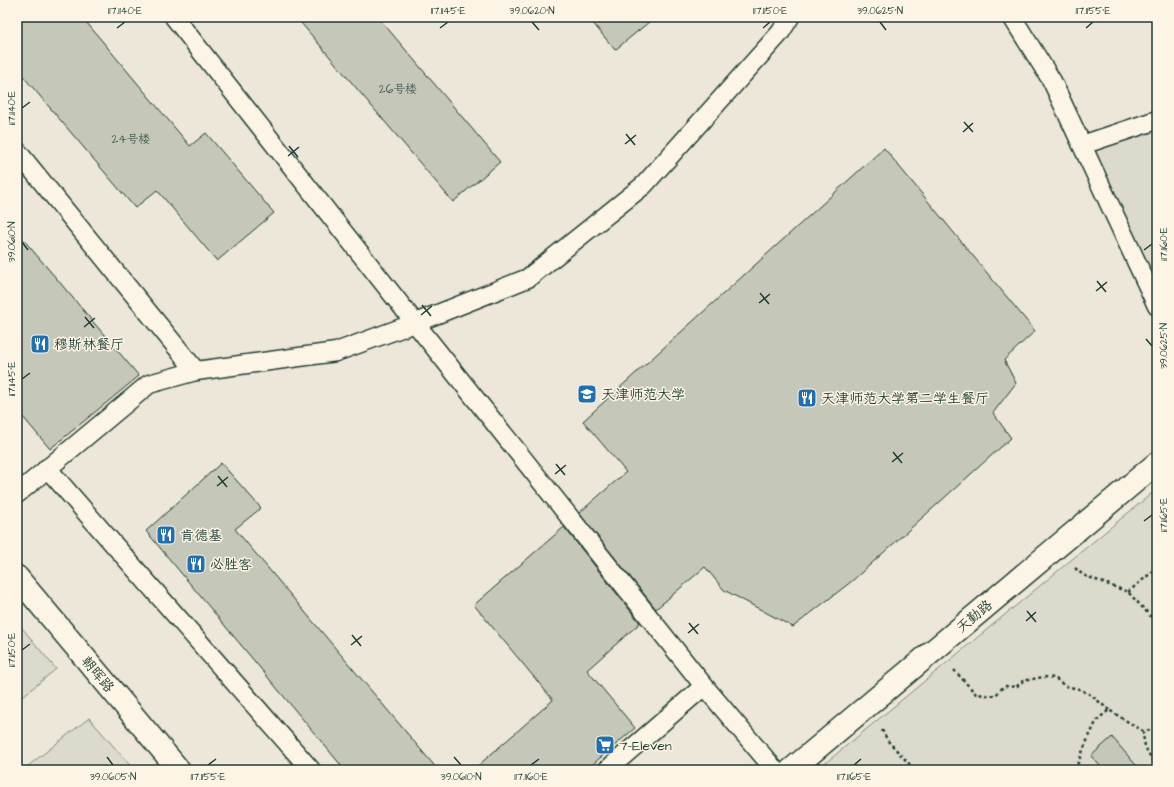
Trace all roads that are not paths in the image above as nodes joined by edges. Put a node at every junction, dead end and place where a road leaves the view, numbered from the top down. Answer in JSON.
{"nodes":[{"id":1,"x":174,"y":17,"type":"edge"},
{"id":2,"x":790,"y":17,"type":"edge"},
{"id":3,"x":1012,"y":17,"type":"edge"},
{"id":4,"x":1157,"y":120,"type":"edge"},
{"id":5,"x":1082,"y":145,"type":"junction"},
{"id":6,"x":17,"y":151,"type":"edge"},
{"id":7,"x":1157,"y":306,"type":"edge"},
{"id":8,"x":415,"y":323,"type":"junction"},
{"id":9,"x":196,"y":371,"type":"junction"},
{"id":10,"x":1157,"y":463,"type":"edge"},
{"id":11,"x":47,"y":468,"type":"junction"},
{"id":12,"x":17,"y":494,"type":"edge"},
{"id":13,"x":17,"y":577,"type":"edge"},
{"id":14,"x":704,"y":686,"type":"junction"},
{"id":15,"x":179,"y":770,"type":"edge"},
{"id":16,"x":311,"y":770,"type":"edge"},
{"id":17,"x":608,"y":770,"type":"edge"},
{"id":18,"x":775,"y":770,"type":"edge"},
{"id":19,"x":791,"y":770,"type":"edge"}],
"edges":[{"from":1,"to":8,"type":"lane"},
{"from":2,"to":8,"type":"lane"},
{"from":3,"to":5,"type":"lane"},
{"from":4,"to":5,"type":"lane"},
{"from":5,"to":7,"type":"lane"},
{"from":6,"to":9,"type":"lane"},
{"from":8,"to":9,"type":"lane"},
{"from":8,"to":14,"type":"lane"},
{"from":9,"to":11,"type":"lane"},
{"from":10,"to":19,"type":"street","name":"天勤路"},
{"from":11,"to":12,"type":"lane"},
{"from":11,"to":16,"type":"lane"},
{"from":13,"to":15,"type":"street","name":"朝晖路"},
{"from":14,"to":17,"type":"lane"},
{"from":14,"to":18,"type":"lane"}]}
